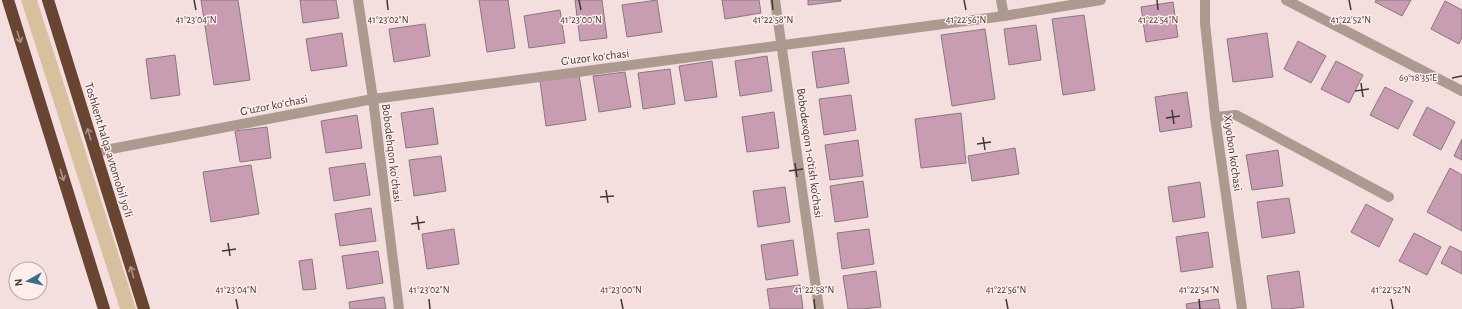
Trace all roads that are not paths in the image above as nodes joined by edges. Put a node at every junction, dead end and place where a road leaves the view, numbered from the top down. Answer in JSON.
{"nodes":[{"id":1,"x":8,"y":0,"type":"edge"},
{"id":2,"x":48,"y":0,"type":"edge"},
{"id":3,"x":358,"y":0,"type":"edge"},
{"id":4,"x":775,"y":0,"type":"edge"},
{"id":5,"x":1001,"y":0,"type":"edge"},
{"id":6,"x":1101,"y":0,"type":"edge"},
{"id":7,"x":1205,"y":0,"type":"edge"},
{"id":8,"x":1286,"y":0,"type":"edge"},
{"id":9,"x":1082,"y":2,"type":"edge"},
{"id":10,"x":1004,"y":16,"type":"junction"},
{"id":11,"x":781,"y":46,"type":"junction"},
{"id":12,"x":1462,"y":91,"type":"edge"},
{"id":13,"x":373,"y":99,"type":"junction"},
{"id":14,"x":1215,"y":117,"type":"junction"},
{"id":15,"x":95,"y":152,"type":"junction"},
{"id":16,"x":1389,"y":197,"type":"dead end"},
{"id":17,"x":104,"y":309,"type":"edge"},
{"id":18,"x":144,"y":309,"type":"edge"},
{"id":19,"x":399,"y":309,"type":"edge"},
{"id":20,"x":819,"y":309,"type":"edge"},
{"id":21,"x":1242,"y":309,"type":"edge"}],
"edges":[{"from":1,"to":17,"type":"highway","one_way":true},
{"from":15,"to":2,"type":"highway","name":"Toshkent halqa avtomobil yo'li","one_way":true},
{"from":3,"to":13,"type":"street","name":"Bobodehqon koʻchasi"},
{"from":4,"to":11,"type":"street","name":"Bobodexqon 1-o'tish ko'chasi"},
{"from":5,"to":10,"type":"street"},
{"from":6,"to":9,"type":"street","name":"Gʻuzor koʻchasi"},
{"from":7,"to":14,"type":"street","name":"Xiyobon ko'chasi"},
{"from":8,"to":12,"type":"street"},
{"from":9,"to":10,"type":"street","name":"Gʻuzor koʻchasi"},
{"from":10,"to":11,"type":"street","name":"Gʻuzor koʻchasi"},
{"from":11,"to":13,"type":"street","name":"Gʻuzor koʻchasi"},
{"from":11,"to":20,"type":"street","name":"Bobodexqon 1-o'tish ko'chasi"},
{"from":13,"to":15,"type":"street","name":"Gʻuzor koʻchasi"},
{"from":13,"to":19,"type":"street","name":"Bobodehqon koʻchasi"},
{"from":14,"to":16,"type":"street"},
{"from":14,"to":21,"type":"street","name":"Xiyobon ko'chasi"},
{"from":18,"to":15,"type":"highway","name":"Toshkent halqa avtomobil yo'li","one_way":true}]}
